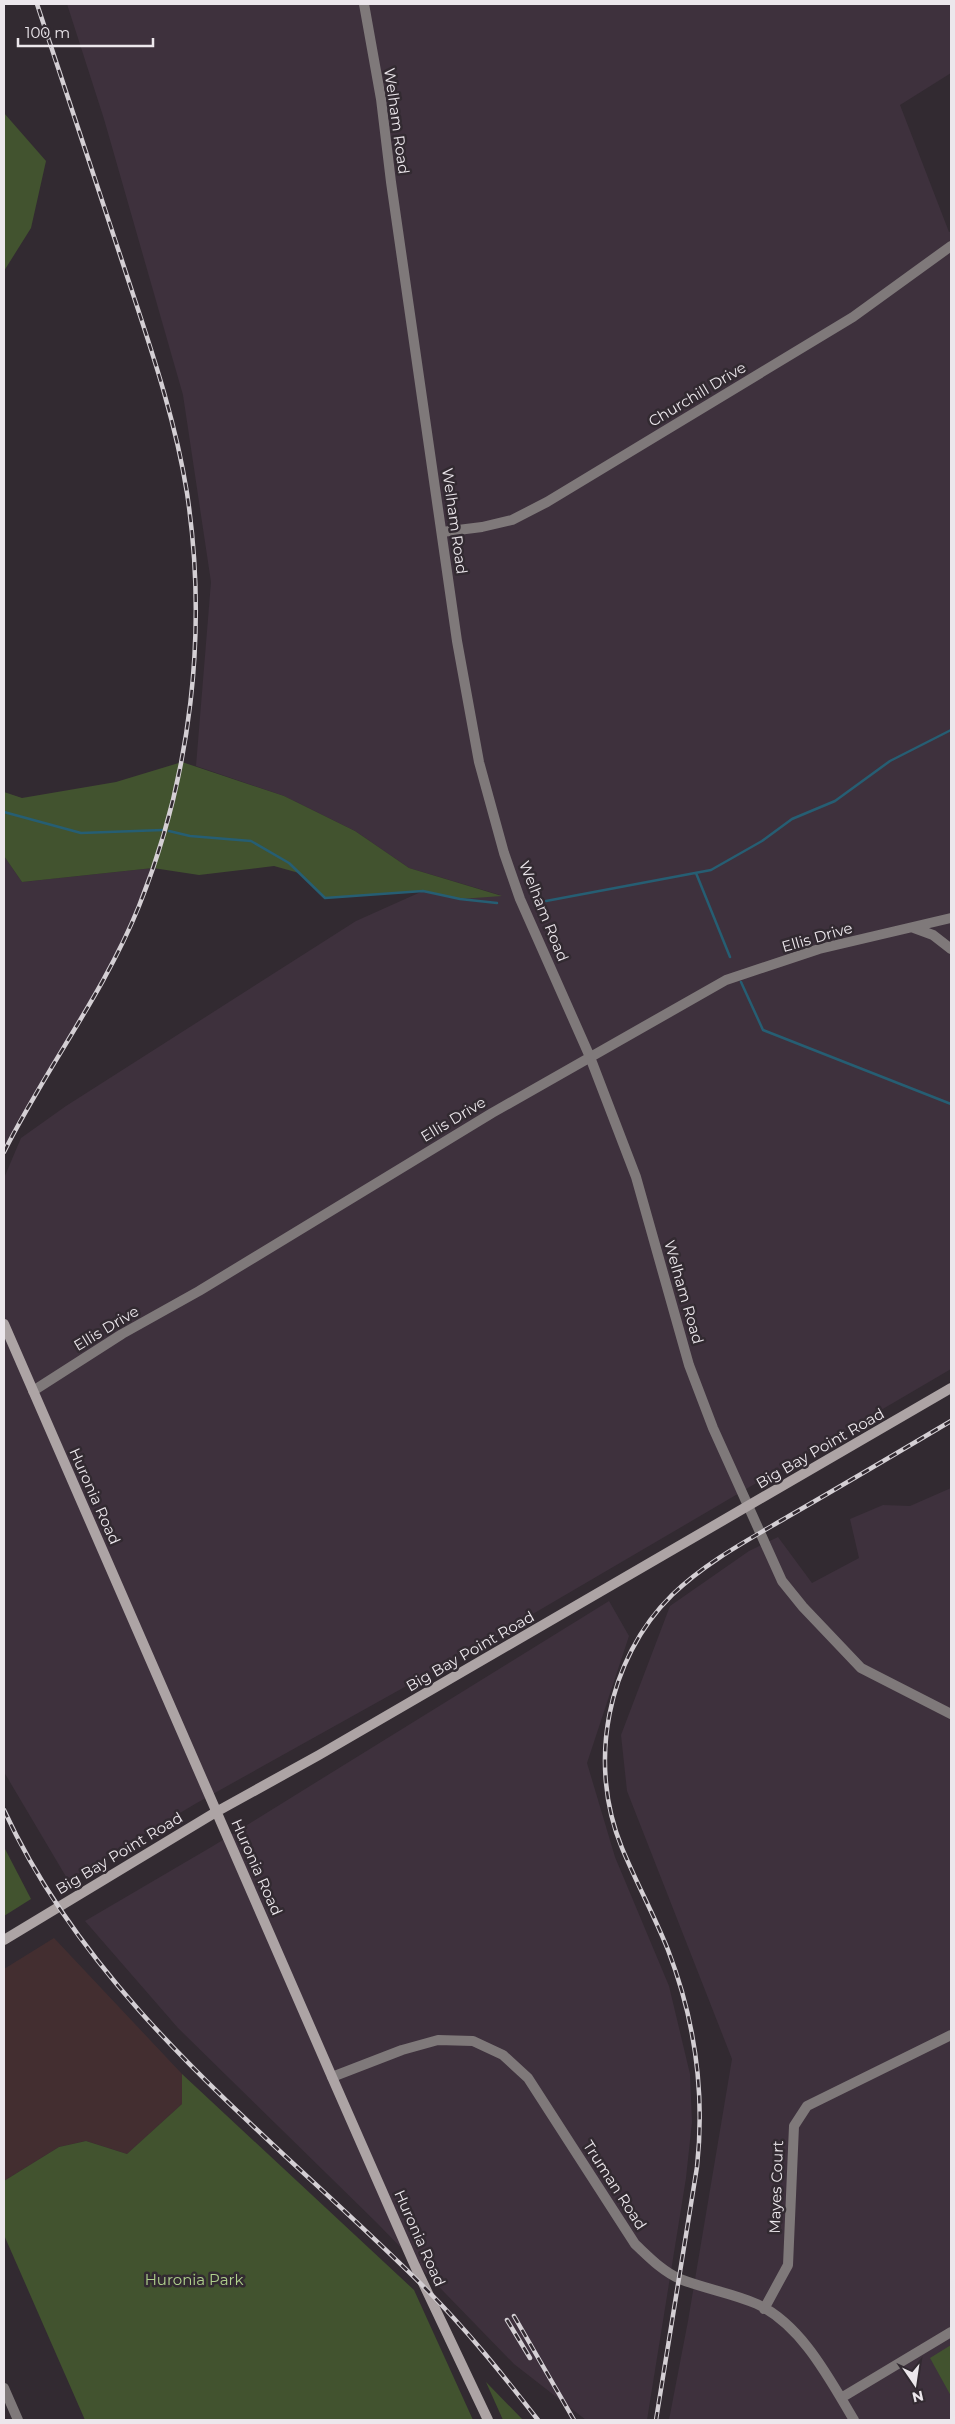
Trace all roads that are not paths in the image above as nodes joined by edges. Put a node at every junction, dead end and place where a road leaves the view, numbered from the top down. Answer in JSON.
{"nodes":[{"id":1,"x":364,"y":4,"type":"edge"},
{"id":2,"x":951,"y":246,"type":"edge"},
{"id":3,"x":442,"y":532,"type":"junction"},
{"id":4,"x":951,"y":918,"type":"edge"},
{"id":5,"x":913,"y":928,"type":"junction"},
{"id":6,"x":951,"y":948,"type":"edge"},
{"id":7,"x":590,"y":1058,"type":"junction"},
{"id":8,"x":4,"y":1324,"type":"edge"},
{"id":9,"x":951,"y":1388,"type":"edge"},
{"id":10,"x":32,"y":1391,"type":"junction"},
{"id":11,"x":750,"y":1506,"type":"junction"},
{"id":12,"x":951,"y":1714,"type":"edge"},
{"id":13,"x":216,"y":1812,"type":"junction"},
{"id":14,"x":4,"y":1940,"type":"edge"},
{"id":15,"x":951,"y":2035,"type":"edge"},
{"id":16,"x":332,"y":2078,"type":"junction"},
{"id":17,"x":764,"y":2309,"type":"junction"},
{"id":18,"x":951,"y":2332,"type":"edge"},
{"id":19,"x":4,"y":2388,"type":"edge"},
{"id":20,"x":841,"y":2398,"type":"junction"},
{"id":21,"x":18,"y":2420,"type":"edge"},
{"id":22,"x":488,"y":2420,"type":"edge"},
{"id":23,"x":854,"y":2420,"type":"edge"}],
"edges":[{"from":1,"to":3,"type":"street","name":"Welham Road"},
{"from":2,"to":3,"type":"street","name":"Churchill Drive"},
{"from":3,"to":7,"type":"street","name":"Welham Road"},
{"from":4,"to":5,"type":"street","name":"Ellis Drive"},
{"from":5,"to":6,"type":"street"},
{"from":5,"to":7,"type":"street","name":"Ellis Drive"},
{"from":7,"to":10,"type":"street","name":"Ellis Drive"},
{"from":7,"to":11,"type":"street","name":"Welham Road"},
{"from":8,"to":10,"type":"main road","name":"Huronia Road"},
{"from":9,"to":11,"type":"main road","name":"Big Bay Point Road"},
{"from":10,"to":13,"type":"main road","name":"Huronia Road"},
{"from":11,"to":12,"type":"street","name":"Welham Road"},
{"from":11,"to":13,"type":"main road","name":"Big Bay Point Road"},
{"from":13,"to":14,"type":"main road","name":"Big Bay Point Road"},
{"from":13,"to":16,"type":"main road","name":"Huronia Road"},
{"from":15,"to":17,"type":"street","name":"Mayes Court"},
{"from":16,"to":17,"type":"street","name":"Truman Road"},
{"from":16,"to":22,"type":"main road","name":"Huronia Road"},
{"from":17,"to":20,"type":"street","name":"Truman Road"},
{"from":18,"to":20,"type":"street"},
{"from":19,"to":21,"type":"street"},
{"from":20,"to":23,"type":"street","name":"Truman Road"}]}
